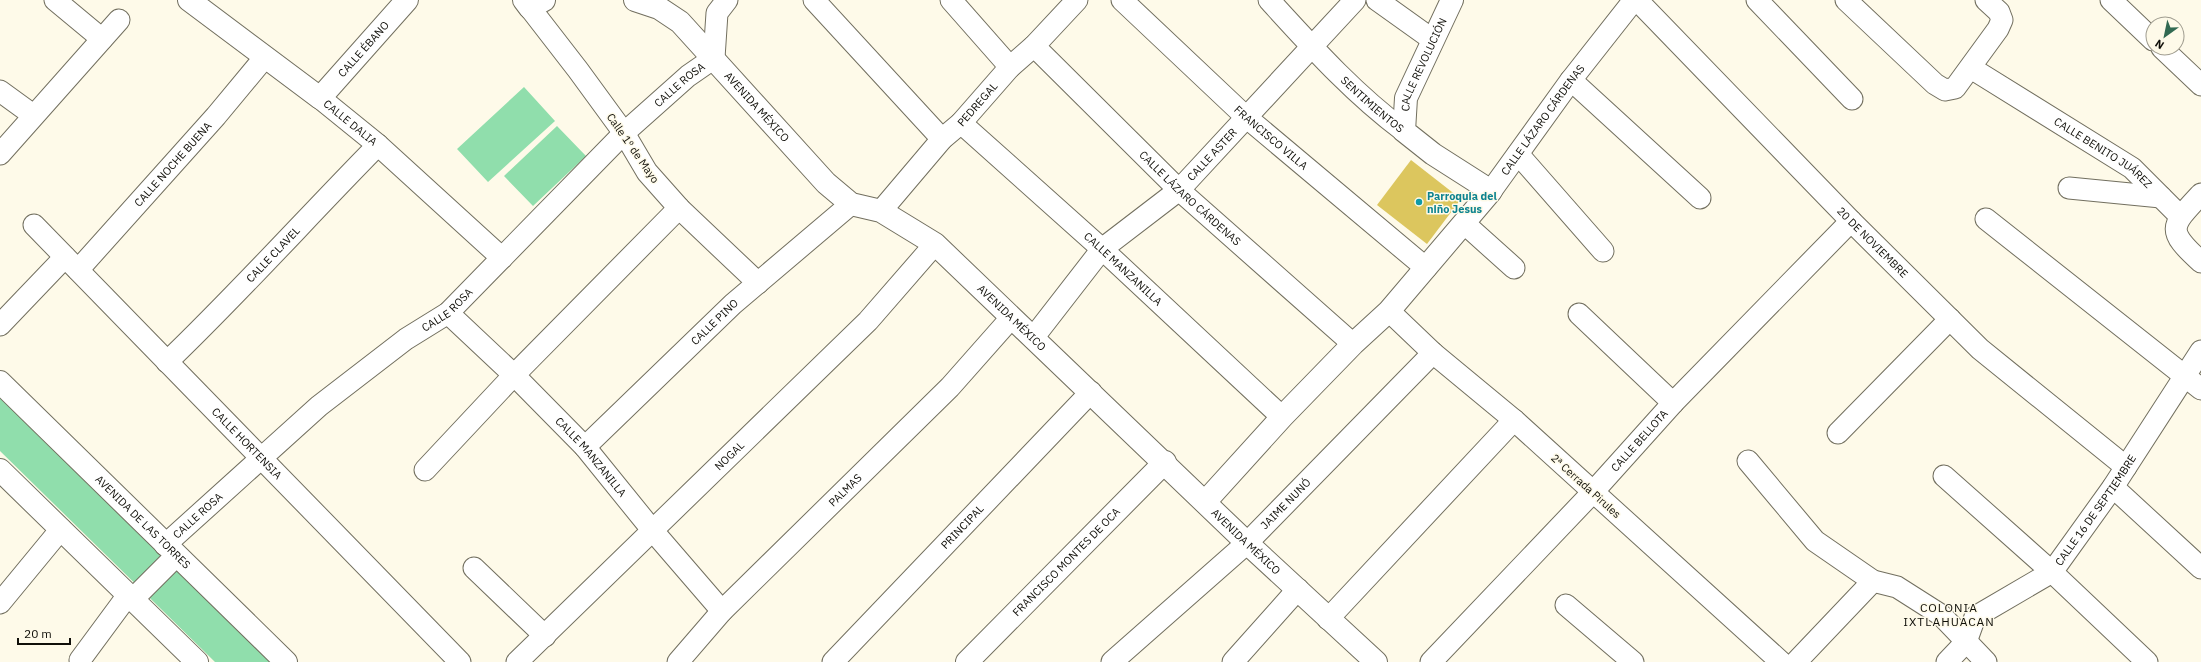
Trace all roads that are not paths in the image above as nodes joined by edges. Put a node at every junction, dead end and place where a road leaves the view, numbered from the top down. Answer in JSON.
{"nodes":[{"id":1,"x":55,"y":0,"type":"edge"},
{"id":2,"x":189,"y":0,"type":"edge"},
{"id":3,"x":407,"y":0,"type":"edge"},
{"id":4,"x":635,"y":0,"type":"edge"},
{"id":5,"x":727,"y":0,"type":"edge"},
{"id":6,"x":814,"y":0,"type":"edge"},
{"id":7,"x":951,"y":0,"type":"edge"},
{"id":8,"x":1077,"y":0,"type":"edge"},
{"id":9,"x":1122,"y":0,"type":"edge"},
{"id":10,"x":1269,"y":0,"type":"edge"},
{"id":11,"x":1355,"y":0,"type":"edge"},
{"id":12,"x":1376,"y":0,"type":"edge"},
{"id":13,"x":1452,"y":0,"type":"edge"},
{"id":14,"x":1634,"y":0,"type":"edge"},
{"id":15,"x":1637,"y":0,"type":"edge"},
{"id":16,"x":1757,"y":0,"type":"edge"},
{"id":17,"x":1846,"y":0,"type":"edge"},
{"id":18,"x":2111,"y":0,"type":"edge"},
{"id":19,"x":533,"y":3,"type":"edge"},
{"id":20,"x":1993,"y":6,"type":"edge"},
{"id":21,"x":120,"y":20,"type":"dead end"},
{"id":22,"x":2145,"y":32,"type":"edge"},
{"id":23,"x":102,"y":39,"type":"junction"},
{"id":24,"x":1433,"y":40,"type":"junction"},
{"id":25,"x":1034,"y":46,"type":"junction"},
{"id":26,"x":1310,"y":46,"type":"junction"},
{"id":27,"x":2170,"y":56,"type":"edge"},
{"id":28,"x":264,"y":57,"type":"junction"},
{"id":29,"x":714,"y":58,"type":"junction"},
{"id":30,"x":1010,"y":67,"type":"junction"},
{"id":31,"x":1970,"y":68,"type":"junction"},
{"id":32,"x":1571,"y":80,"type":"junction"},
{"id":33,"x":2201,"y":85,"type":"edge"},
{"id":34,"x":0,"y":91,"type":"edge"},
{"id":35,"x":320,"y":98,"type":"junction"},
{"id":36,"x":1852,"y":99,"type":"dead end"},
{"id":37,"x":33,"y":115,"type":"junction"},
{"id":38,"x":1246,"y":117,"type":"junction"},
{"id":39,"x":961,"y":123,"type":"junction"},
{"id":40,"x":1404,"y":131,"type":"junction"},
{"id":41,"x":624,"y":133,"type":"junction"},
{"id":42,"x":942,"y":140,"type":"junction"},
{"id":43,"x":378,"y":145,"type":"junction"},
{"id":44,"x":0,"y":154,"type":"edge"},
{"id":45,"x":1518,"y":154,"type":"junction"},
{"id":46,"x":2069,"y":188,"type":"dead end"},
{"id":47,"x":1179,"y":190,"type":"junction"},
{"id":48,"x":1491,"y":191,"type":"junction"},
{"id":49,"x":2201,"y":194,"type":"edge"},
{"id":50,"x":2161,"y":197,"type":"junction"},
{"id":51,"x":1700,"y":198,"type":"dead end"},
{"id":52,"x":851,"y":204,"type":"junction"},
{"id":53,"x":678,"y":208,"type":"junction"},
{"id":54,"x":881,"y":211,"type":"junction"},
{"id":55,"x":2180,"y":216,"type":"junction"},
{"id":56,"x":1986,"y":219,"type":"dead end"},
{"id":57,"x":1851,"y":221,"type":"junction"},
{"id":58,"x":1465,"y":224,"type":"junction"},
{"id":59,"x":34,"y":225,"type":"dead end"},
{"id":60,"x":935,"y":244,"type":"junction"},
{"id":61,"x":1102,"y":249,"type":"junction"},
{"id":62,"x":1603,"y":251,"type":"dead end"},
{"id":63,"x":502,"y":258,"type":"junction"},
{"id":64,"x":2201,"y":262,"type":"edge"},
{"id":65,"x":72,"y":263,"type":"junction"},
{"id":66,"x":1426,"y":268,"type":"junction"},
{"id":67,"x":1514,"y":268,"type":"dead end"},
{"id":68,"x":758,"y":283,"type":"junction"},
{"id":69,"x":1389,"y":311,"type":"junction"},
{"id":70,"x":448,"y":313,"type":"junction"},
{"id":71,"x":1579,"y":314,"type":"dead end"},
{"id":72,"x":1012,"y":318,"type":"junction"},
{"id":73,"x":1950,"y":319,"type":"junction"},
{"id":74,"x":0,"y":325,"type":"edge"},
{"id":75,"x":1033,"y":338,"type":"junction"},
{"id":76,"x":1353,"y":344,"type":"junction"},
{"id":77,"x":2201,"y":351,"type":"edge"},
{"id":78,"x":1432,"y":352,"type":"junction"},
{"id":79,"x":167,"y":362,"type":"junction"},
{"id":80,"x":514,"y":375,"type":"junction"},
{"id":81,"x":2183,"y":376,"type":"junction"},
{"id":82,"x":0,"y":382,"type":"edge"},
{"id":83,"x":2201,"y":389,"type":"edge"},
{"id":84,"x":1091,"y":392,"type":"junction"},
{"id":85,"x":1673,"y":403,"type":"junction"},
{"id":86,"x":1282,"y":417,"type":"junction"},
{"id":87,"x":1514,"y":420,"type":"junction"},
{"id":88,"x":1838,"y":433,"type":"dead end"},
{"id":89,"x":585,"y":447,"type":"junction"},
{"id":90,"x":262,"y":457,"type":"junction"},
{"id":91,"x":1748,"y":461,"type":"dead end"},
{"id":92,"x":1164,"y":462,"type":"junction"},
{"id":93,"x":2126,"y":467,"type":"junction"},
{"id":94,"x":0,"y":470,"type":"edge"},
{"id":95,"x":425,"y":470,"type":"dead end"},
{"id":96,"x":1944,"y":476,"type":"dead end"},
{"id":97,"x":2113,"y":487,"type":"junction"},
{"id":98,"x":1593,"y":492,"type":"junction"},
{"id":99,"x":1205,"y":502,"type":"junction"},
{"id":100,"x":61,"y":529,"type":"junction"},
{"id":101,"x":653,"y":531,"type":"junction"},
{"id":102,"x":1247,"y":543,"type":"junction"},
{"id":103,"x":171,"y":550,"type":"junction"},
{"id":104,"x":2198,"y":557,"type":"edge"},
{"id":105,"x":474,"y":568,"type":"dead end"},
{"id":106,"x":2052,"y":572,"type":"junction"},
{"id":107,"x":1873,"y":580,"type":"junction"},
{"id":108,"x":1298,"y":589,"type":"junction"},
{"id":109,"x":131,"y":597,"type":"junction"},
{"id":110,"x":0,"y":603,"type":"edge"},
{"id":111,"x":1566,"y":604,"type":"dead end"},
{"id":112,"x":722,"y":611,"type":"junction"},
{"id":113,"x":1328,"y":619,"type":"junction"},
{"id":114,"x":545,"y":636,"type":"junction"},
{"id":115,"x":1966,"y":642,"type":"junction"},
{"id":116,"x":80,"y":660,"type":"dead end"},
{"id":117,"x":1373,"y":661,"type":"edge"},
{"id":118,"x":197,"y":662,"type":"edge"},
{"id":119,"x":286,"y":662,"type":"edge"},
{"id":120,"x":460,"y":662,"type":"edge"},
{"id":121,"x":517,"y":662,"type":"edge"},
{"id":122,"x":678,"y":662,"type":"edge"},
{"id":123,"x":833,"y":662,"type":"edge"},
{"id":124,"x":967,"y":662,"type":"edge"},
{"id":125,"x":1112,"y":662,"type":"edge"},
{"id":126,"x":1233,"y":662,"type":"edge"},
{"id":127,"x":1431,"y":662,"type":"edge"},
{"id":128,"x":1633,"y":662,"type":"edge"},
{"id":129,"x":1781,"y":662,"type":"edge"},
{"id":130,"x":1796,"y":662,"type":"edge"},
{"id":131,"x":1947,"y":662,"type":"edge"},
{"id":132,"x":1986,"y":662,"type":"edge"},
{"id":133,"x":2147,"y":662,"type":"edge"}],
"edges":[{"from":1,"to":23,"type":"street"},
{"from":2,"to":28,"type":"street","name":"CALLE DALIA"},
{"from":3,"to":35,"type":"street","name":"CALLE ÉBANO"},
{"from":4,"to":29,"type":"street","name":"AVENIDA MÉXICO"},
{"from":5,"to":29,"type":"street"},
{"from":6,"to":42,"type":"street"},
{"from":7,"to":30,"type":"street"},
{"from":8,"to":25,"type":"street","name":"PEDREGAL"},
{"from":9,"to":38,"type":"street","name":"FRANCISCO VILLA"},
{"from":10,"to":26,"type":"street","name":"SENTIMIENTOS"},
{"from":11,"to":26,"type":"street","name":"CALLE ASTER"},
{"from":12,"to":24,"type":"street"},
{"from":13,"to":24,"type":"street","name":"CALLE REVOLUCIÓN"},
{"from":14,"to":32,"type":"street","name":"CALLE LÁZARO CÁRDENAS"},
{"from":15,"to":57,"type":"street","name":"20 DE NOVIEMBRE"},
{"from":16,"to":36,"type":"street"},
{"from":17,"to":31,"type":"street"},
{"from":18,"to":22,"type":"street"},
{"from":19,"to":41,"type":"street","name":"Calle 1º de Mayo"},
{"from":20,"to":31,"type":"street"},
{"from":21,"to":23,"type":"street"},
{"from":23,"to":37,"type":"street"},
{"from":24,"to":40,"type":"street","name":"CALLE REVOLUCIÓN"},
{"from":25,"to":30,"type":"street","name":"PEDREGAL"},
{"from":25,"to":47,"type":"street","name":"CALLE LÁZARO CÁRDENAS"},
{"from":26,"to":38,"type":"street","name":"CALLE ASTER"},
{"from":26,"to":40,"type":"street","name":"SENTIMIENTOS"},
{"from":27,"to":33,"type":"street"},
{"from":28,"to":35,"type":"street","name":"CALLE DALIA"},
{"from":28,"to":65,"type":"street","name":"CALLE NOCHE BUENA"},
{"from":29,"to":41,"type":"street","name":"CALLE ROSA"},
{"from":29,"to":52,"type":"street","name":"AVENIDA MÉXICO"},
{"from":30,"to":39,"type":"street","name":"PEDREGAL"},
{"from":31,"to":50,"type":"street","name":"CALLE BENITO JUÁREZ"},
{"from":32,"to":45,"type":"street","name":"CALLE LÁZARO CÁRDENAS"},
{"from":32,"to":51,"type":"street"},
{"from":34,"to":37,"type":"street"},
{"from":35,"to":43,"type":"street","name":"CALLE DALIA"},
{"from":37,"to":44,"type":"street"},
{"from":38,"to":47,"type":"street","name":"CALLE ASTER"},
{"from":38,"to":66,"type":"street","name":"FRANCISCO VILLA"},
{"from":39,"to":42,"type":"street","name":"PEDREGAL"},
{"from":39,"to":61,"type":"street","name":"CALLE MANZANILLA"},
{"from":40,"to":48,"type":"street","name":"SENTIMIENTOS"},
{"from":41,"to":53,"type":"street","name":"Calle 1º de Mayo"},
{"from":41,"to":63,"type":"street","name":"CALLE ROSA"},
{"from":42,"to":54,"type":"street","name":"PEDREGAL"},
{"from":43,"to":63,"type":"street","name":"CALLE DALIA"},
{"from":43,"to":79,"type":"street","name":"CALLE CLAVEL"},
{"from":45,"to":48,"type":"street","name":"CALLE LÁZARO CÁRDENAS"},
{"from":45,"to":62,"type":"street"},
{"from":46,"to":50,"type":"street"},
{"from":47,"to":61,"type":"street","name":"CALLE ASTER"},
{"from":47,"to":76,"type":"street","name":"CALLE LÁZARO CÁRDENAS"},
{"from":48,"to":58,"type":"street","name":"CALLE LÁZARO CÁRDENAS"},
{"from":49,"to":55,"type":"street"},
{"from":50,"to":55,"type":"street","name":"CALLE BENITO JUÁREZ"},
{"from":52,"to":54,"type":"street","name":"AVENIDA MÉXICO"},
{"from":52,"to":68,"type":"street","name":"CALLE PINO"},
{"from":53,"to":68,"type":"street","name":"Calle 1º de Mayo"},
{"from":53,"to":80,"type":"street"},
{"from":54,"to":60,"type":"street","name":"AVENIDA MÉXICO"},
{"from":55,"to":64,"type":"street"},
{"from":56,"to":81,"type":"street"},
{"from":57,"to":73,"type":"street","name":"20 DE NOVIEMBRE"},
{"from":57,"to":85,"type":"street","name":"CALLE BELLOTA"},
{"from":58,"to":66,"type":"street","name":"CALLE LÁZARO CÁRDENAS"},
{"from":58,"to":67,"type":"street"},
{"from":59,"to":65,"type":"street","name":"CALLE HORTENSIA"},
{"from":60,"to":72,"type":"street","name":"AVENIDA MÉXICO"},
{"from":60,"to":101,"type":"street","name":"NOGAL"},
{"from":61,"to":75,"type":"street","name":"CALLE ASTER"},
{"from":61,"to":86,"type":"street","name":"CALLE MANZANILLA"},
{"from":63,"to":70,"type":"street","name":"CALLE ROSA"},
{"from":65,"to":74,"type":"street","name":"CALLE NOCHE BUENA"},
{"from":65,"to":79,"type":"street","name":"CALLE HORTENSIA"},
{"from":66,"to":69,"type":"street","name":"CALLE LÁZARO CÁRDENAS"},
{"from":68,"to":89,"type":"street","name":"CALLE PINO"},
{"from":69,"to":76,"type":"street","name":"CALLE LÁZARO CÁRDENAS"},
{"from":69,"to":78,"type":"street","name":"2ª Cerrada Pirules"},
{"from":70,"to":80,"type":"street","name":"CALLE MANZANILLA"},
{"from":70,"to":90,"type":"street","name":"CALLE ROSA"},
{"from":71,"to":85,"type":"street"},
{"from":72,"to":75,"type":"street","name":"AVENIDA MÉXICO"},
{"from":72,"to":112,"type":"street","name":"PALMAS"},
{"from":73,"to":88,"type":"street"},
{"from":73,"to":93,"type":"street","name":"20 DE NOVIEMBRE"},
{"from":75,"to":84,"type":"street","name":"AVENIDA MÉXICO"},
{"from":76,"to":86,"type":"street","name":"CALLE LÁZARO CÁRDENAS"},
{"from":77,"to":81,"type":"street","name":"CALLE 16 DE SEPTIEMBRE"},
{"from":78,"to":87,"type":"street","name":"2ª Cerrada Pirules"},
{"from":78,"to":102,"type":"street","name":"JAIME NUNÓ"},
{"from":79,"to":90,"type":"street","name":"CALLE HORTENSIA"},
{"from":80,"to":89,"type":"street","name":"CALLE MANZANILLA"},
{"from":80,"to":95,"type":"street"},
{"from":81,"to":83,"type":"street"},
{"from":81,"to":93,"type":"street","name":"CALLE 16 DE SEPTIEMBRE"},
{"from":82,"to":103,"type":"street","name":"AVENIDA DE LAS TORRES"},
{"from":84,"to":92,"type":"street","name":"AVENIDA MÉXICO"},
{"from":84,"to":123,"type":"street","name":"PRINCIPAL"},
{"from":85,"to":98,"type":"street","name":"CALLE BELLOTA"},
{"from":86,"to":99,"type":"street","name":"CALLE LÁZARO CÁRDENAS"},
{"from":87,"to":98,"type":"street","name":"2ª Cerrada Pirules"},
{"from":87,"to":113,"type":"street"},
{"from":89,"to":101,"type":"street","name":"CALLE MANZANILLA"},
{"from":90,"to":103,"type":"street","name":"CALLE ROSA"},
{"from":90,"to":120,"type":"street","name":"CALLE HORTENSIA"},
{"from":91,"to":107,"type":"street"},
{"from":92,"to":99,"type":"street","name":"AVENIDA MÉXICO"},
{"from":92,"to":124,"type":"street","name":"FRANCISCO MONTES DE OCA"},
{"from":93,"to":97,"type":"street","name":"CALLE 16 DE SEPTIEMBRE"},
{"from":94,"to":100,"type":"street"},
{"from":96,"to":106,"type":"street"},
{"from":97,"to":104,"type":"street"},
{"from":97,"to":106,"type":"street","name":"CALLE 16 DE SEPTIEMBRE"},
{"from":98,"to":127,"type":"street","name":"CALLE BELLOTA"},
{"from":98,"to":129,"type":"street","name":"2ª Cerrada Pirules"},
{"from":99,"to":102,"type":"street","name":"AVENIDA MÉXICO"},
{"from":100,"to":109,"type":"street"},
{"from":100,"to":110,"type":"street"},
{"from":101,"to":112,"type":"street","name":"CALLE MANZANILLA"},
{"from":101,"to":114,"type":"street","name":"NOGAL"},
{"from":102,"to":108,"type":"street","name":"AVENIDA MÉXICO"},
{"from":102,"to":125,"type":"street","name":"JAIME NUNÓ"},
{"from":103,"to":109,"type":"street","name":"CALLE ROSA"},
{"from":103,"to":119,"type":"street","name":"AVENIDA DE LAS TORRES"},
{"from":105,"to":114,"type":"street"},
{"from":106,"to":115,"type":"street","name":"CALLE 16 DE SEPTIEMBRE"},
{"from":106,"to":133,"type":"street"},
{"from":107,"to":115,"type":"street"},
{"from":107,"to":130,"type":"street"},
{"from":108,"to":113,"type":"street","name":"AVENIDA MÉXICO"},
{"from":108,"to":126,"type":"street"},
{"from":109,"to":116,"type":"street","name":"CALLE ROSA"},
{"from":109,"to":118,"type":"street"},
{"from":111,"to":128,"type":"street"},
{"from":112,"to":122,"type":"street","name":"PALMAS"},
{"from":113,"to":117,"type":"street","name":"AVENIDA MÉXICO"},
{"from":114,"to":121,"type":"street","name":"NOGAL"},
{"from":115,"to":131,"type":"street"},
{"from":115,"to":132,"type":"street"}]}
